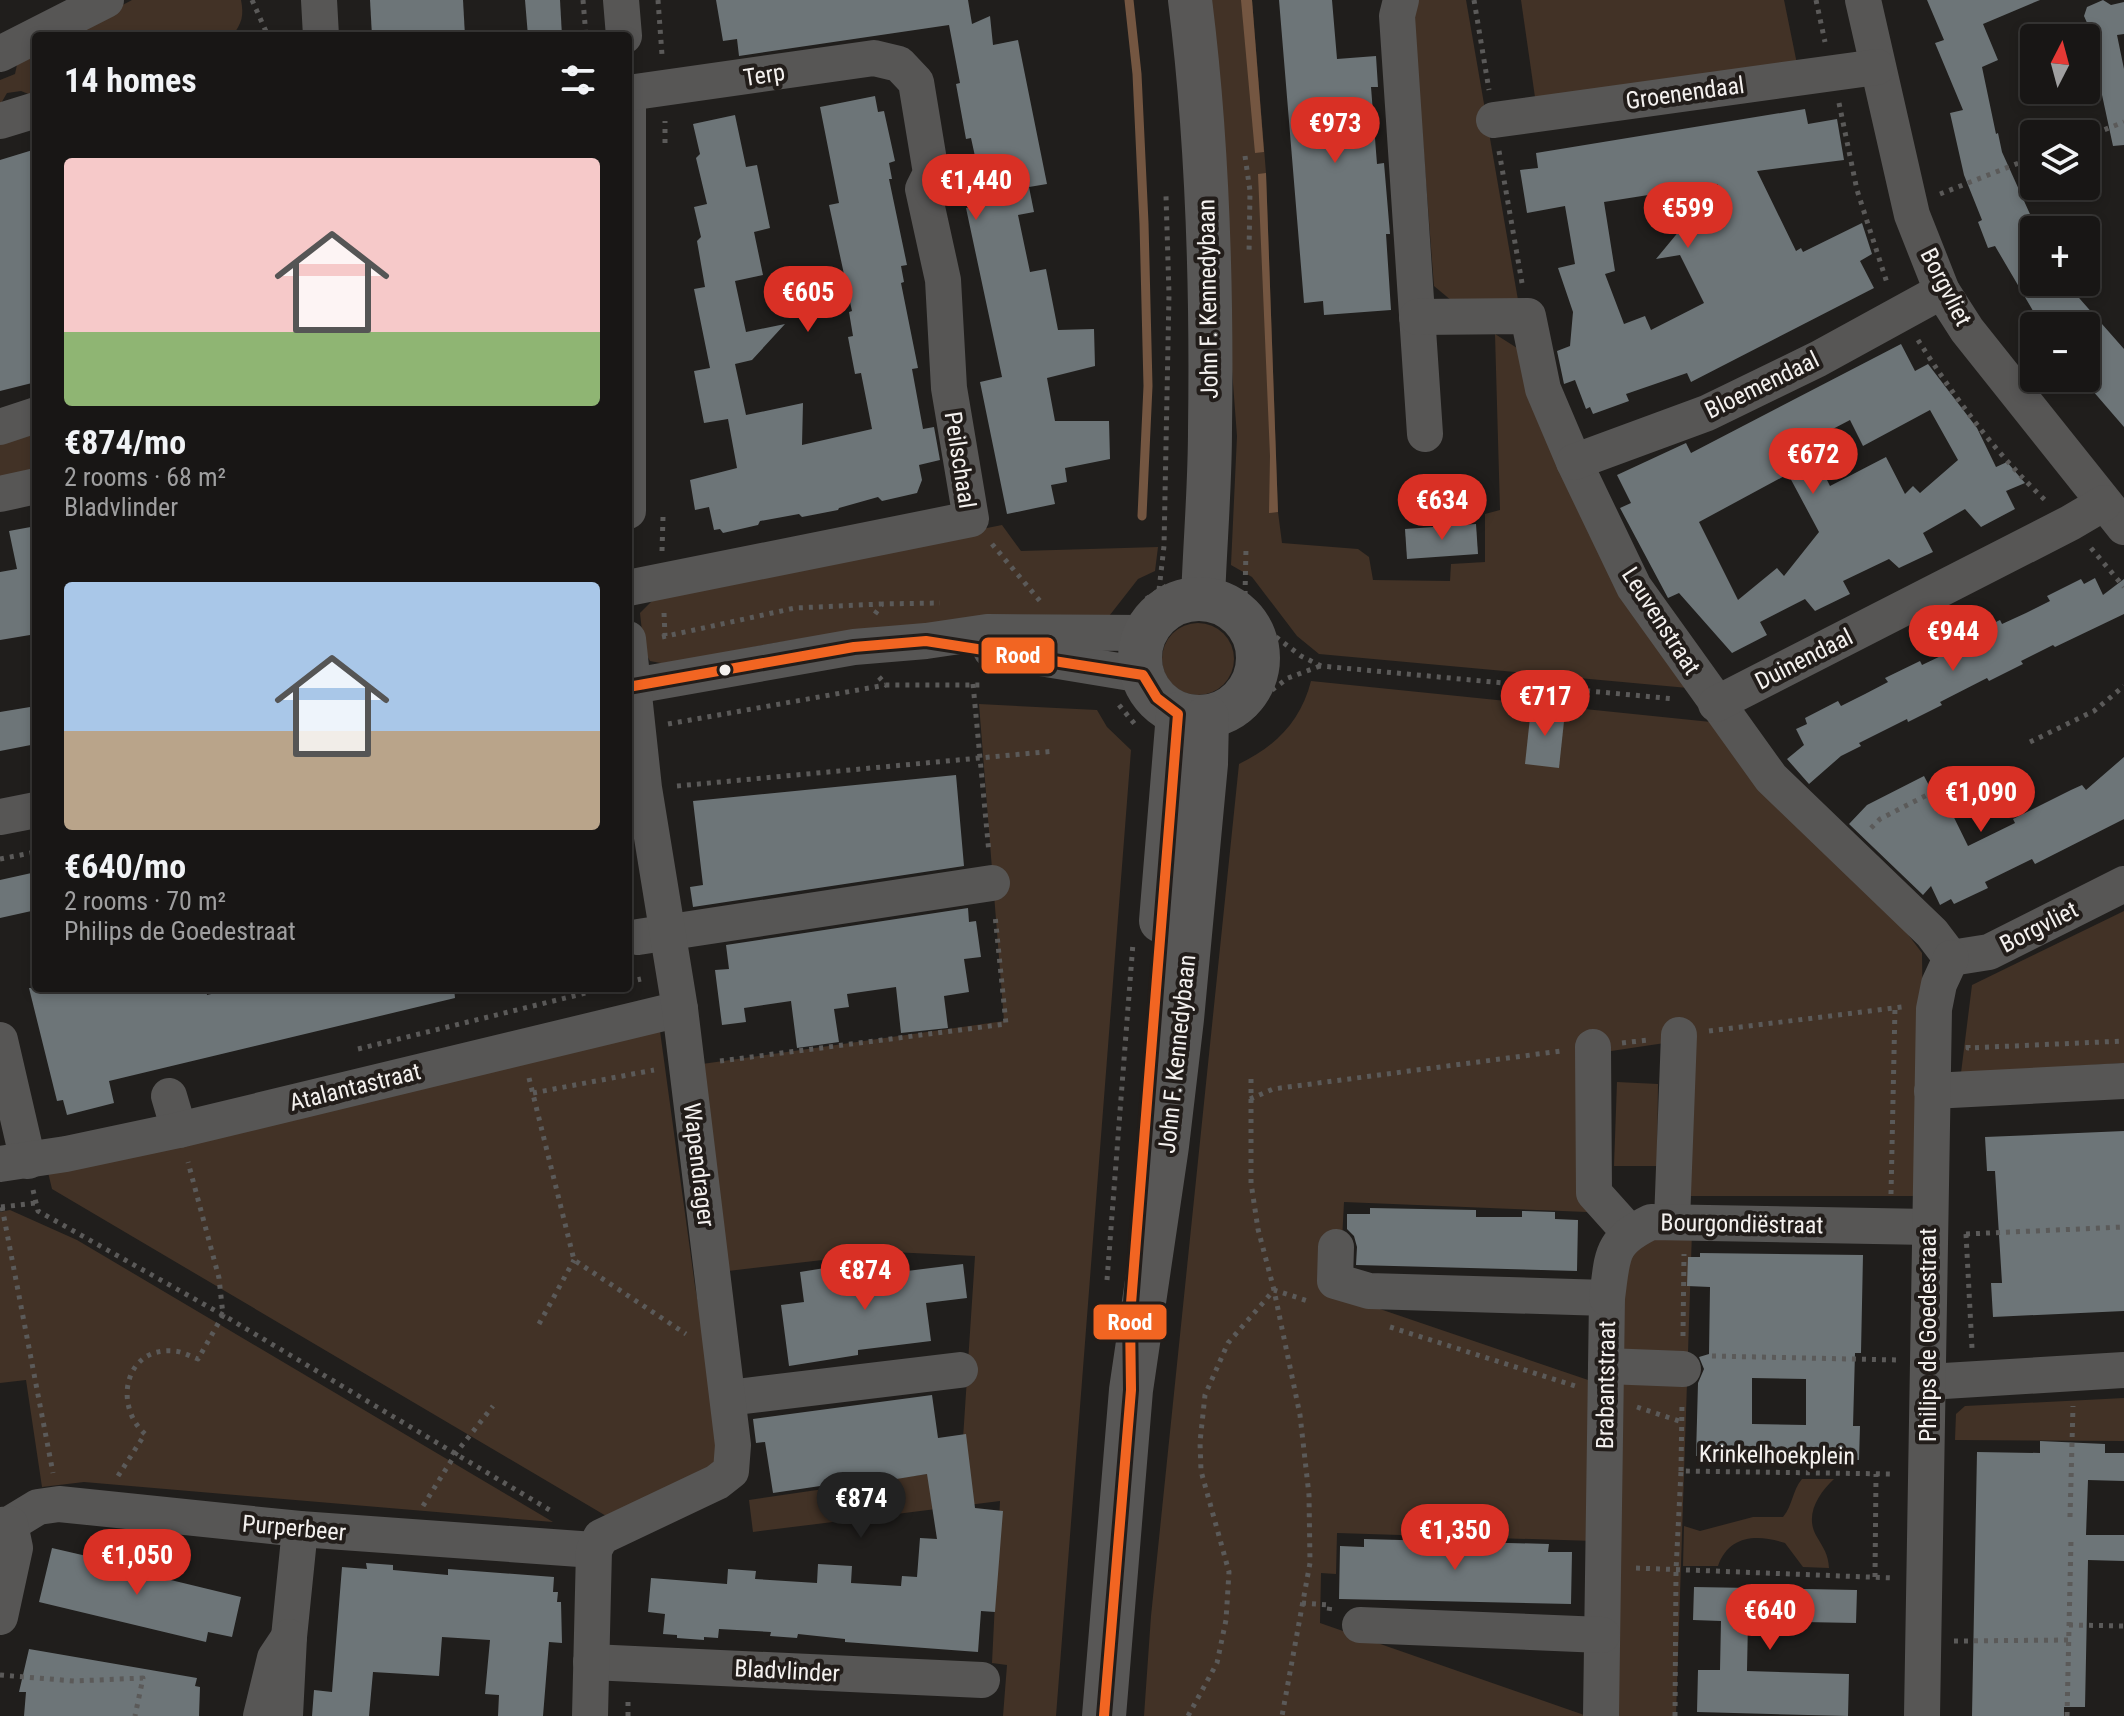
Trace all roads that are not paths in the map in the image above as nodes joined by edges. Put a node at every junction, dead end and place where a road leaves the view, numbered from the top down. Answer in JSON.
{"nodes":[{"id":1,"x":106,"y":0,"type":"edge"},
{"id":2,"x":621,"y":0,"type":"edge"},
{"id":3,"x":1190,"y":0,"type":"edge"},
{"id":4,"x":1401,"y":0,"type":"edge"},
{"id":5,"x":1863,"y":0,"type":"edge"},
{"id":6,"x":43,"y":32,"type":"edge"},
{"id":7,"x":624,"y":32,"type":"edge"},
{"id":8,"x":32,"y":38,"type":"edge"},
{"id":9,"x":0,"y":54,"type":"edge"},
{"id":10,"x":1885,"y":59,"type":"junction"},
{"id":11,"x":899,"y":64,"type":"joint"},
{"id":12,"x":632,"y":92,"type":"edge"},
{"id":13,"x":32,"y":111,"type":"edge"},
{"id":14,"x":1494,"y":120,"type":"road end"},
{"id":15,"x":0,"y":121,"type":"edge"},
{"id":16,"x":1955,"y":293,"type":"junction"},
{"id":17,"x":1417,"y":317,"type":"junction"},
{"id":18,"x":32,"y":416,"type":"edge"},
{"id":19,"x":0,"y":427,"type":"edge"},
{"id":20,"x":1425,"y":434,"type":"dead end"},
{"id":21,"x":1574,"y":462,"type":"junction"},
{"id":22,"x":32,"y":487,"type":"edge"},
{"id":23,"x":0,"y":494,"type":"edge"},
{"id":24,"x":2112,"y":501,"type":"edge"},
{"id":25,"x":632,"y":587,"type":"edge"},
{"id":26,"x":1203,"y":590,"type":"junction"},
{"id":27,"x":1137,"y":647,"type":"junction"},
{"id":28,"x":632,"y":686,"type":"edge"},
{"id":29,"x":632,"y":699,"type":"edge"},
{"id":30,"x":1716,"y":704,"type":"junction"},
{"id":31,"x":1197,"y":722,"type":"junction"},
{"id":32,"x":32,"y":811,"type":"edge"},
{"id":33,"x":0,"y":817,"type":"edge"},
{"id":34,"x":992,"y":883,"type":"road end"},
{"id":35,"x":2124,"y":884,"type":"edge"},
{"id":36,"x":653,"y":935,"type":"junction"},
{"id":37,"x":1951,"y":958,"type":"junction"},
{"id":38,"x":663,"y":1013,"type":"junction"},
{"id":39,"x":1679,"y":1035,"type":"dead end"},
{"id":40,"x":0,"y":1040,"type":"edge"},
{"id":41,"x":1593,"y":1047,"type":"dead end"},
{"id":42,"x":2124,"y":1081,"type":"edge"},
{"id":43,"x":1932,"y":1091,"type":"junction"},
{"id":44,"x":169,"y":1096,"type":"dead end"},
{"id":45,"x":179,"y":1130,"type":"junction"},
{"id":46,"x":14,"y":1162,"type":"edge"},
{"id":47,"x":1672,"y":1221,"type":"junction"},
{"id":48,"x":1929,"y":1230,"type":"junction"},
{"id":49,"x":1629,"y":1232,"type":"junction"},
{"id":50,"x":1336,"y":1247,"type":"dead end"},
{"id":51,"x":1607,"y":1298,"type":"junction"},
{"id":52,"x":1690,"y":1363,"type":"road end"},
{"id":53,"x":960,"y":1370,"type":"dead end"},
{"id":54,"x":2124,"y":1370,"type":"edge"},
{"id":55,"x":1928,"y":1371,"type":"junction"},
{"id":56,"x":1606,"y":1381,"type":"junction"},
{"id":57,"x":728,"y":1398,"type":"junction"},
{"id":58,"x":5,"y":1525,"type":"edge"},
{"id":59,"x":300,"y":1529,"type":"junction"},
{"id":60,"x":582,"y":1542,"type":"junction"},
{"id":61,"x":0,"y":1617,"type":"edge"},
{"id":62,"x":1360,"y":1625,"type":"dead end"},
{"id":63,"x":1602,"y":1635,"type":"junction"},
{"id":64,"x":289,"y":1637,"type":"junction"},
{"id":65,"x":591,"y":1662,"type":"junction"},
{"id":66,"x":982,"y":1680,"type":"dead end"},
{"id":67,"x":261,"y":1716,"type":"edge"},
{"id":68,"x":285,"y":1716,"type":"edge"},
{"id":69,"x":590,"y":1716,"type":"edge"},
{"id":70,"x":1104,"y":1716,"type":"edge"},
{"id":71,"x":1601,"y":1716,"type":"edge"},
{"id":72,"x":1922,"y":1716,"type":"edge"}],
"edges":[{"from":1,"to":6,"type":"street"},
{"from":2,"to":7,"type":"street"},
{"from":3,"to":26,"type":"main road","name":"John F. Kennedybaan"},
{"from":4,"to":17,"type":"street"},
{"from":5,"to":10,"type":"street","name":"Borgvliet"},
{"from":8,"to":9,"type":"street"},
{"from":10,"to":14,"type":"street","name":"Groenendaal"},
{"from":10,"to":16,"type":"street","name":"Borgvliet"},
{"from":11,"to":12,"type":"street","name":"Terp"},
{"from":11,"to":25,"type":"street","name":"Peilschaal"},
{"from":13,"to":15,"type":"street"},
{"from":16,"to":21,"type":"street","name":"Bloemendaal"},
{"from":16,"to":24,"type":"street","name":"Borgvliet"},
{"from":17,"to":20,"type":"street"},
{"from":17,"to":21,"type":"street","name":"Leuvenstraat"},
{"from":18,"to":19,"type":"street"},
{"from":21,"to":30,"type":"street","name":"Leuvenstraat"},
{"from":22,"to":23,"type":"street"},
{"from":24,"to":30,"type":"street","name":"Duinendaal"},
{"from":26,"to":27,"type":"main road"},
{"from":26,"to":31,"type":"main road"},
{"from":27,"to":28,"type":"street"},
{"from":27,"to":31,"type":"main road"},
{"from":29,"to":36,"type":"street","name":"Wapendrager"},
{"from":30,"to":37,"type":"street","name":"Leuvenstraat"},
{"from":31,"to":70,"type":"main road","name":"John F. Kennedybaan"},
{"from":32,"to":33,"type":"street"},
{"from":34,"to":36,"type":"street"},
{"from":35,"to":37,"type":"street","name":"Borgvliet"},
{"from":36,"to":38,"type":"street","name":"Wapendrager"},
{"from":37,"to":43,"type":"street","name":"Philips de Goedestraat"},
{"from":38,"to":45,"type":"street","name":"Atalantastraat"},
{"from":38,"to":57,"type":"street","name":"Wapendrager"},
{"from":39,"to":47,"type":"street"},
{"from":40,"to":46,"type":"street"},
{"from":41,"to":49,"type":"street"},
{"from":42,"to":43,"type":"street"},
{"from":43,"to":48,"type":"street","name":"Philips de Goedestraat"},
{"from":44,"to":45,"type":"street"},
{"from":45,"to":46,"type":"street","name":"Atalantastraat"},
{"from":47,"to":48,"type":"street","name":"Bourgondiëstraat"},
{"from":47,"to":49,"type":"street","name":"Bourgondiëstraat"},
{"from":48,"to":55,"type":"street","name":"Philips de Goedestraat"},
{"from":49,"to":51,"type":"street","name":"Bourgondiëstraat"},
{"from":50,"to":51,"type":"street","name":"Brabantstraat"},
{"from":51,"to":56,"type":"street","name":"Brabantstraat"},
{"from":52,"to":56,"type":"street"},
{"from":53,"to":57,"type":"street"},
{"from":54,"to":55,"type":"street"},
{"from":55,"to":72,"type":"street","name":"Philips de Goedestraat"},
{"from":56,"to":63,"type":"street","name":"Brabantstraat"},
{"from":57,"to":60,"type":"street","name":"Wapendrager"},
{"from":58,"to":59,"type":"street","name":"Purperbeer"},
{"from":58,"to":61,"type":"street"},
{"from":59,"to":60,"type":"street","name":"Purperbeer"},
{"from":59,"to":64,"type":"street"},
{"from":60,"to":65,"type":"street"},
{"from":62,"to":63,"type":"street"},
{"from":63,"to":71,"type":"street","name":"Brabantstraat"},
{"from":64,"to":67,"type":"street"},
{"from":64,"to":68,"type":"street"},
{"from":65,"to":66,"type":"street","name":"Bladvlinder"},
{"from":65,"to":69,"type":"street"}]}
